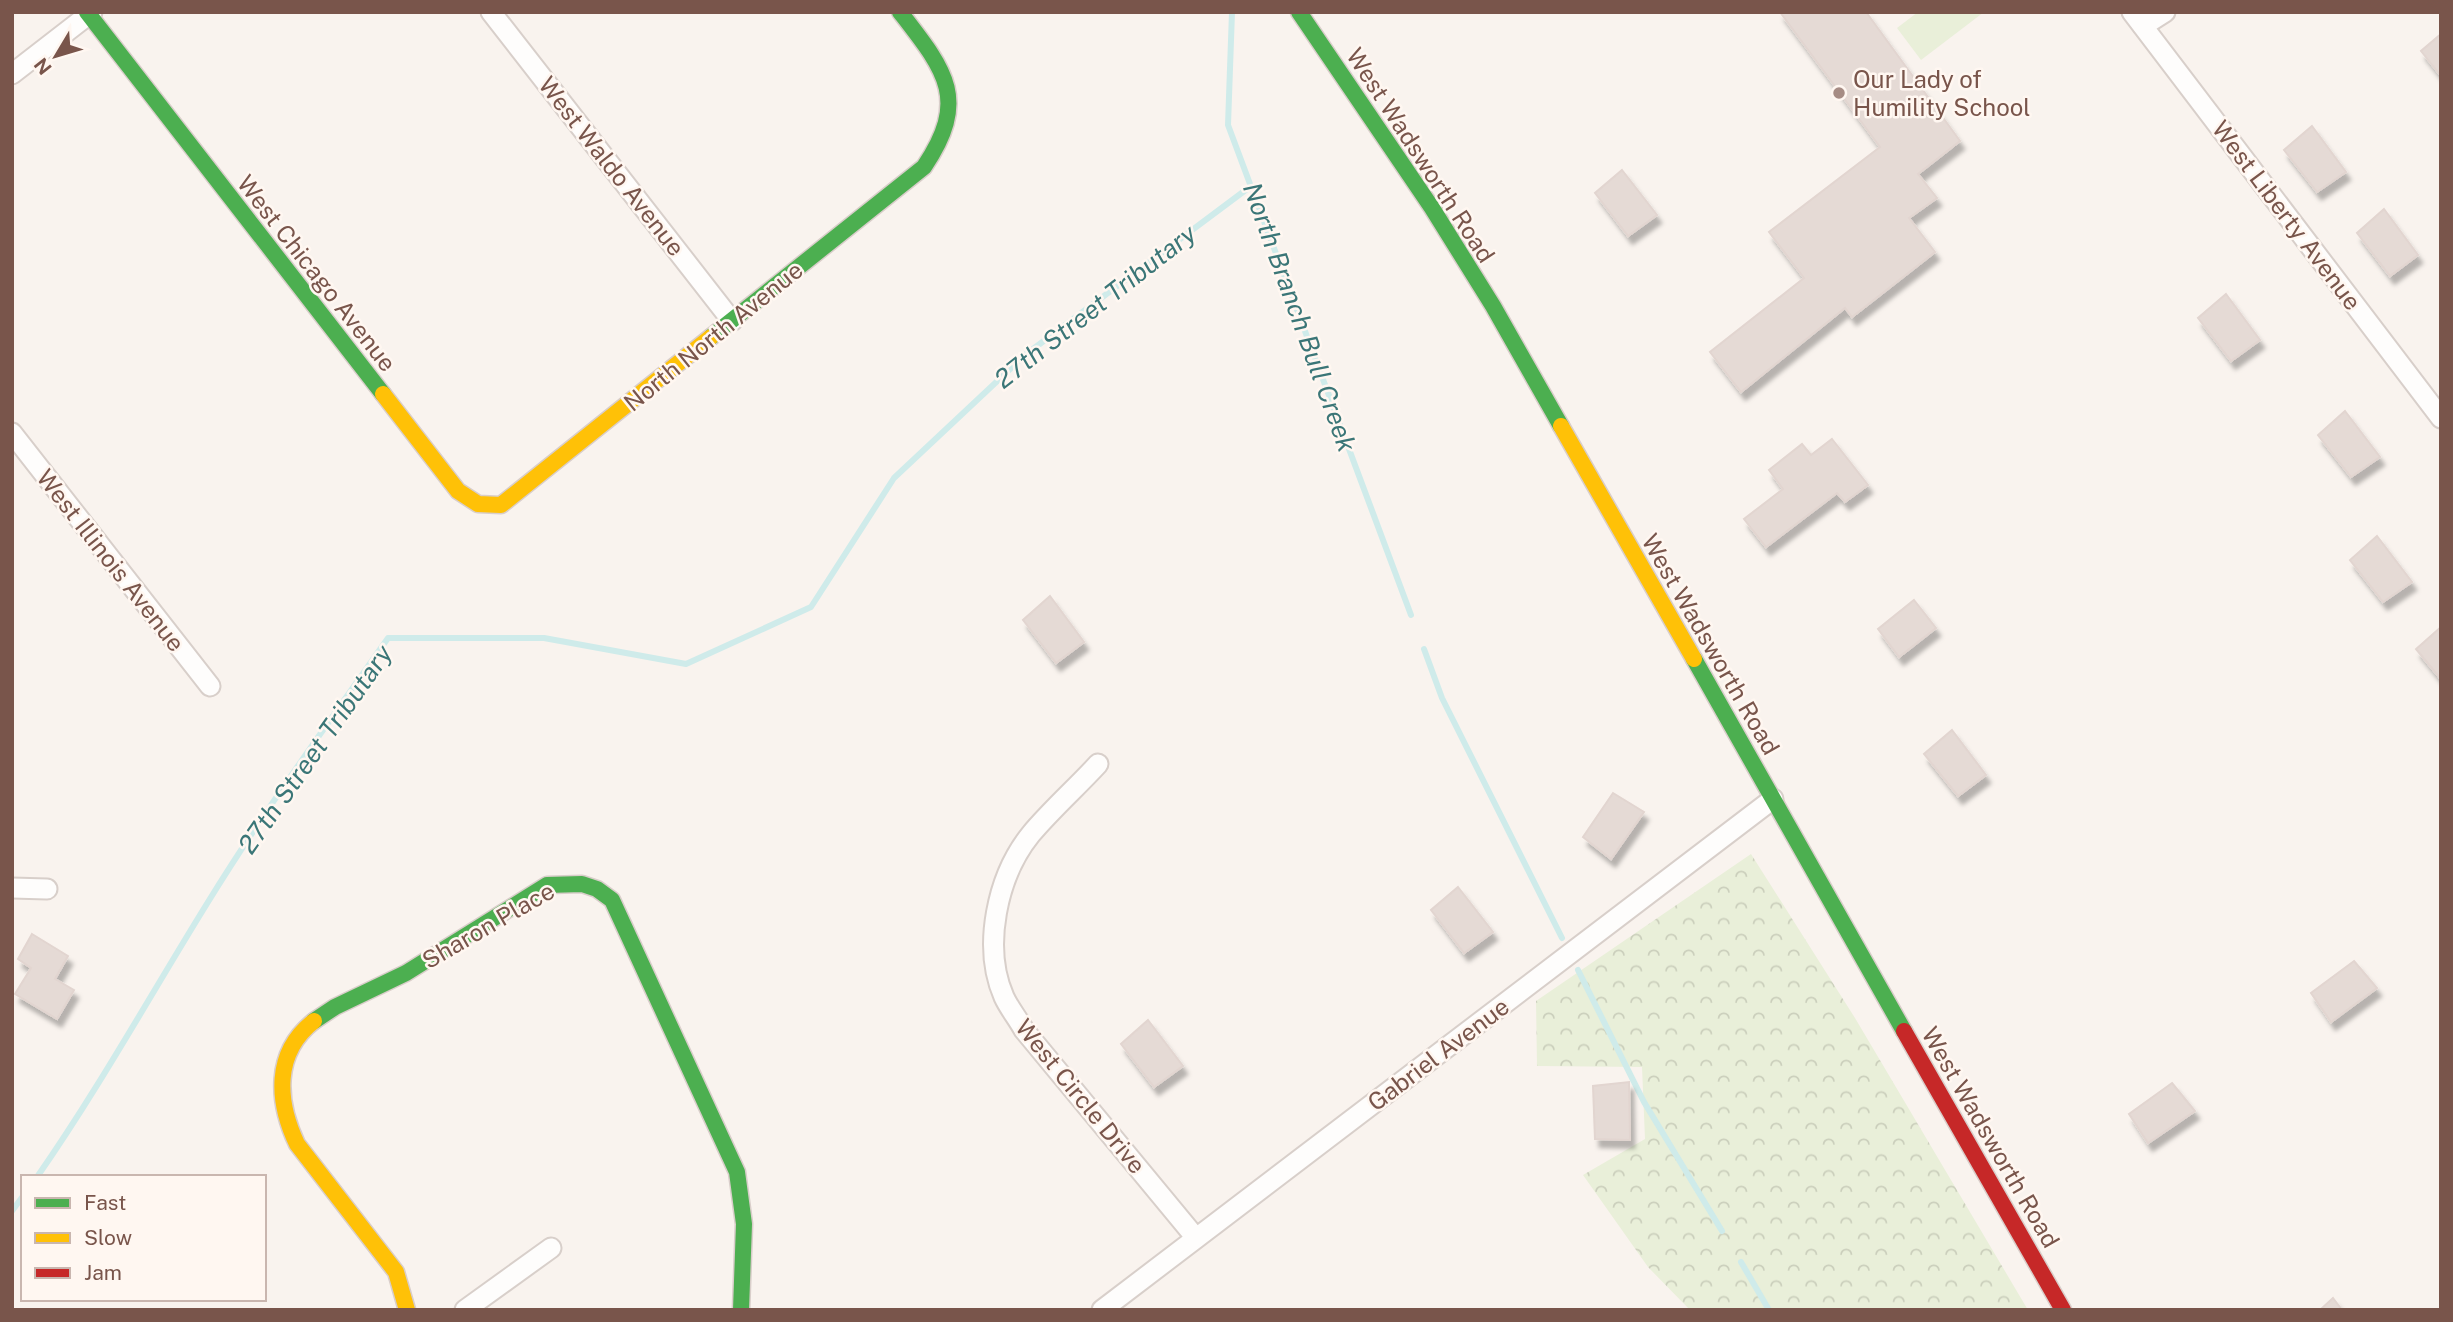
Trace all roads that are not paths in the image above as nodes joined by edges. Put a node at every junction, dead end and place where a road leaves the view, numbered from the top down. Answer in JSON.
{"nodes":[{"id":1,"x":491,"y":12,"type":"edge"},
{"id":2,"x":900,"y":12,"type":"edge"},
{"id":3,"x":1299,"y":12,"type":"edge"},
{"id":4,"x":2165,"y":12,"type":"edge"},
{"id":5,"x":89,"y":13,"type":"edge"},
{"id":6,"x":2138,"y":19,"type":"edge"},
{"id":7,"x":12,"y":74,"type":"edge"},
{"id":8,"x":732,"y":321,"type":"junction"},
{"id":9,"x":2441,"y":418,"type":"edge"},
{"id":10,"x":12,"y":433,"type":"edge"},
{"id":11,"x":532,"y":480,"type":"joint"},
{"id":12,"x":210,"y":686,"type":"dead end"},
{"id":13,"x":1098,"y":764,"type":"dead end"},
{"id":14,"x":1773,"y":799,"type":"junction"},
{"id":15,"x":12,"y":888,"type":"edge"},
{"id":16,"x":47,"y":889,"type":"dead end"},
{"id":17,"x":1196,"y":1238,"type":"junction"},
{"id":18,"x":551,"y":1248,"type":"dead end"},
{"id":19,"x":407,"y":1310,"type":"edge"},
{"id":20,"x":465,"y":1310,"type":"edge"},
{"id":21,"x":741,"y":1310,"type":"edge"},
{"id":22,"x":1102,"y":1310,"type":"edge"},
{"id":23,"x":2063,"y":1310,"type":"edge"}],
"edges":[{"from":1,"to":8,"type":"street","name":"West Waldo Avenue"},
{"from":2,"to":8,"type":"street","name":"North North Avenue"},
{"from":3,"to":14,"type":"street","name":"West Wadsworth Road"},
{"from":4,"to":6,"type":"street"},
{"from":5,"to":7,"type":"street"},
{"from":5,"to":11,"type":"street","name":"West Chicago Avenue"},
{"from":6,"to":9,"type":"street","name":"West Liberty Avenue"},
{"from":8,"to":11,"type":"street","name":"North North Avenue"},
{"from":10,"to":12,"type":"street","name":"West Illinois Avenue"},
{"from":13,"to":17,"type":"street","name":"West Circle Drive"},
{"from":14,"to":17,"type":"street","name":"Gabriel Avenue"},
{"from":14,"to":23,"type":"street","name":"West Wadsworth Road"},
{"from":15,"to":16,"type":"street"},
{"from":17,"to":22,"type":"street","name":"Gabriel Avenue"},
{"from":18,"to":20,"type":"street"},
{"from":19,"to":21,"type":"street","name":"Sharon Place"}]}
